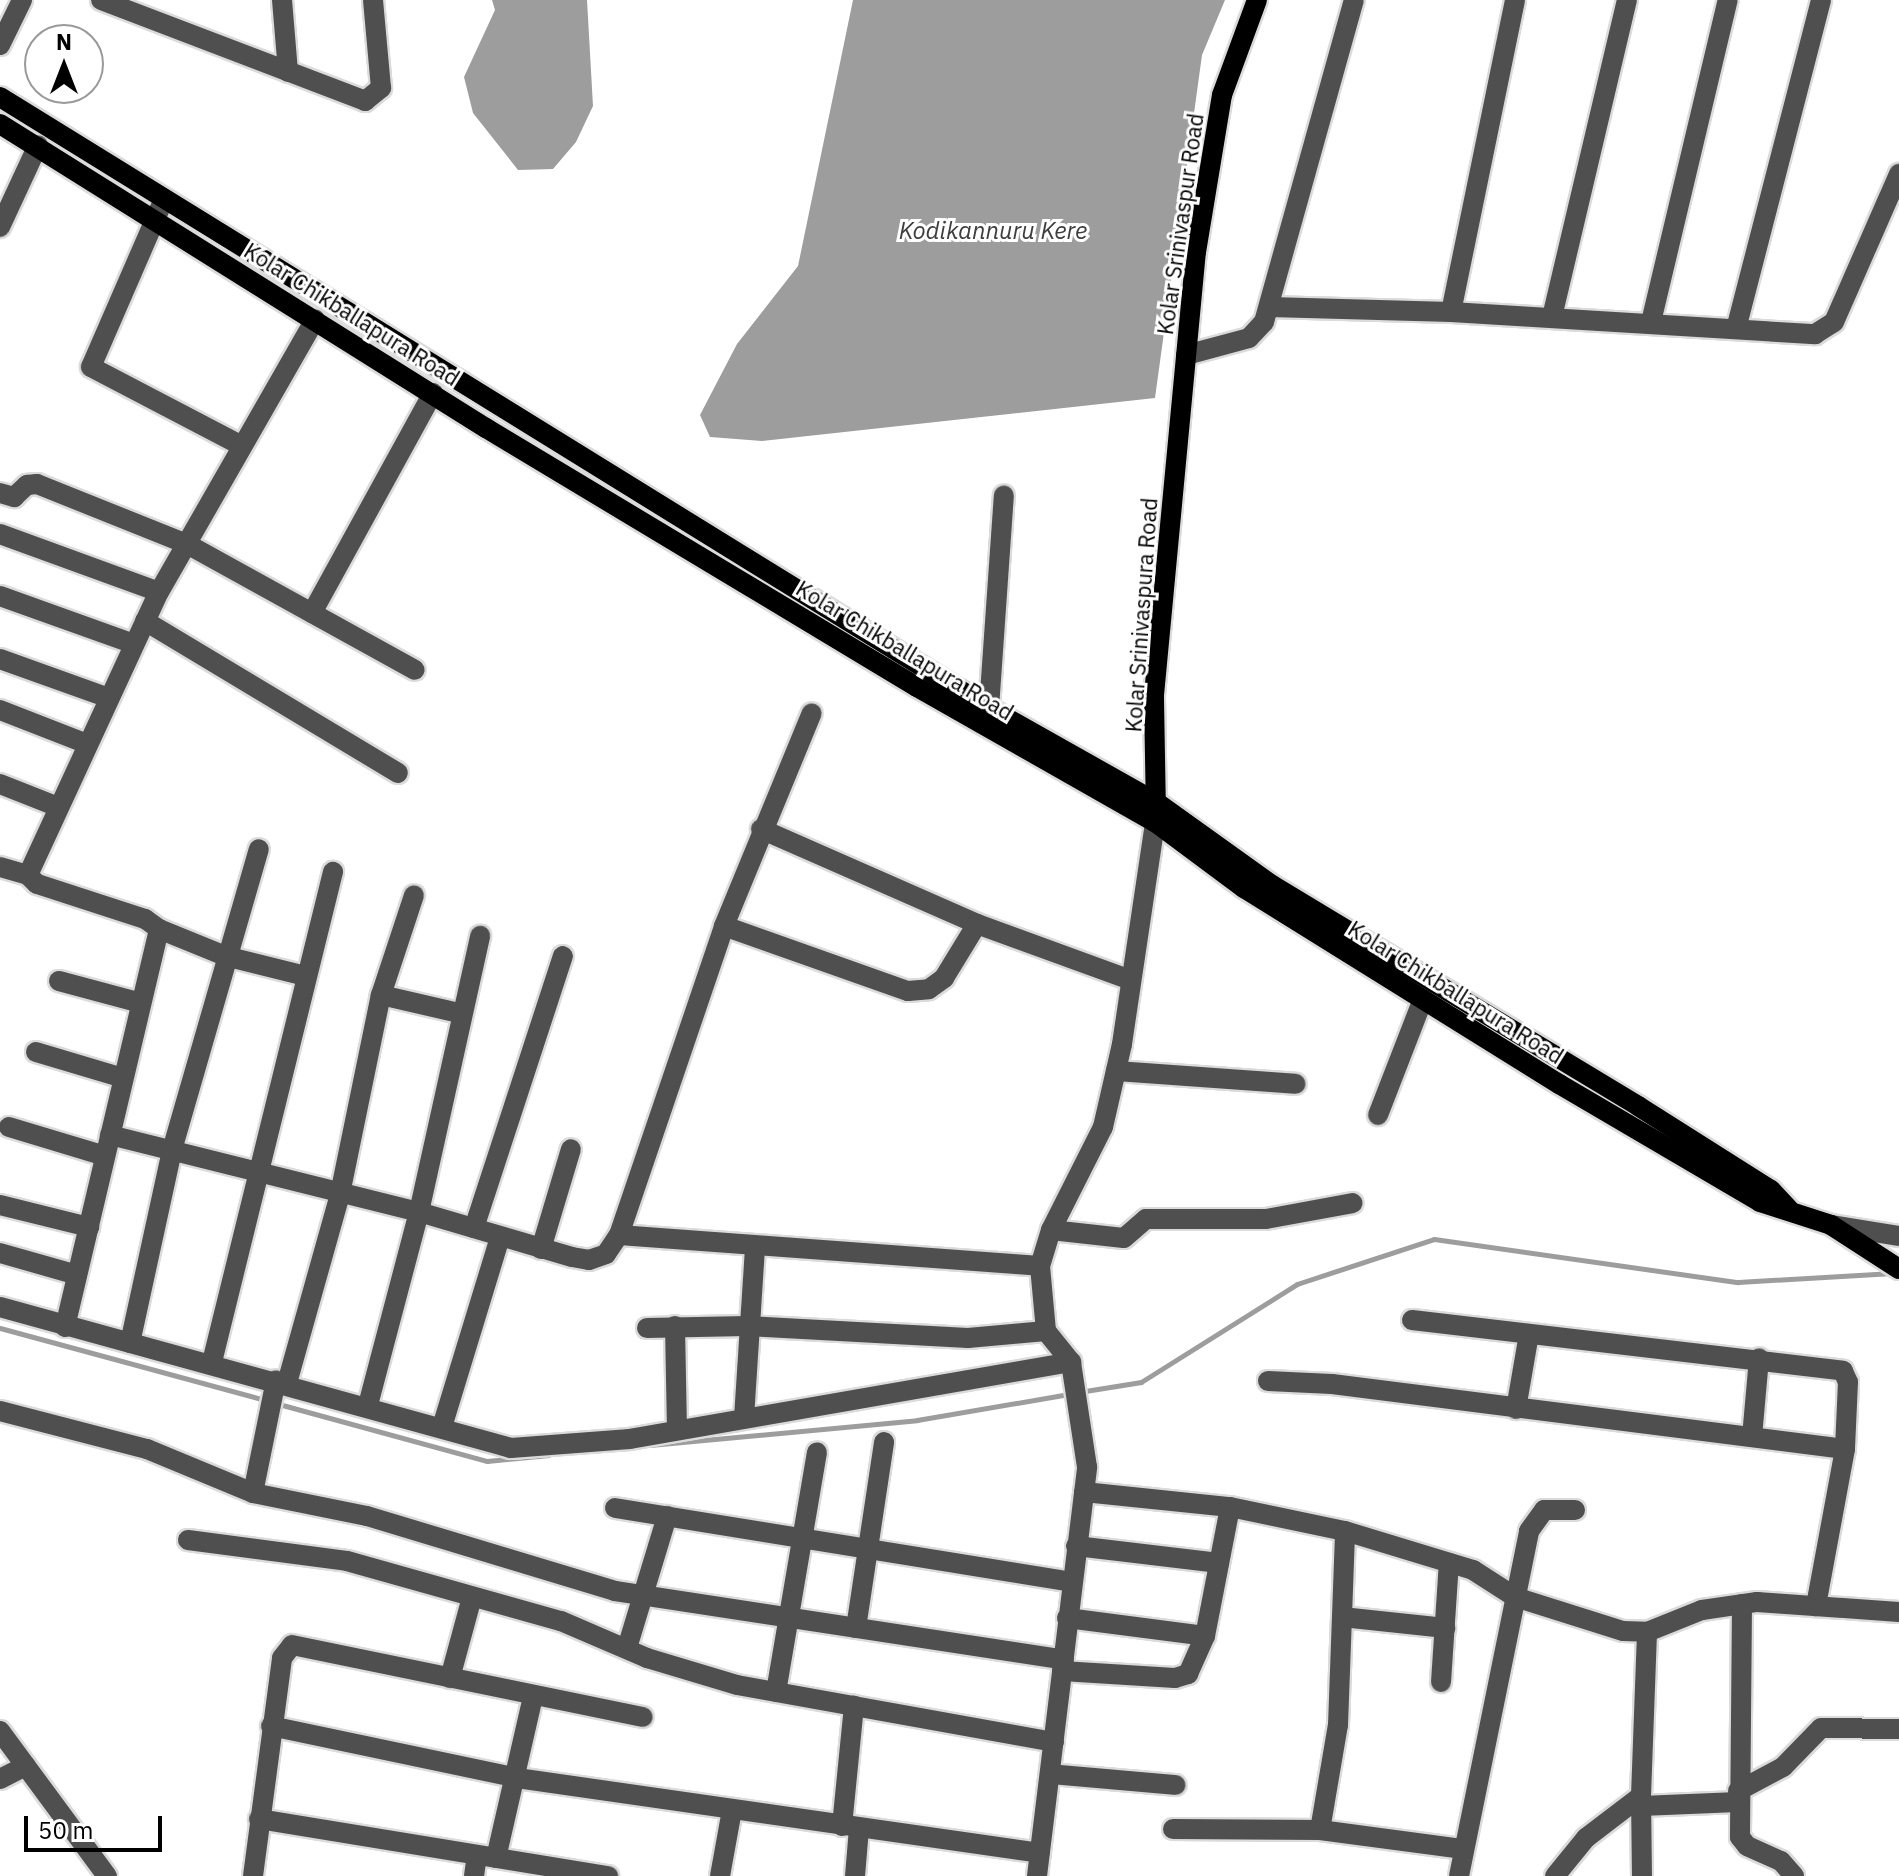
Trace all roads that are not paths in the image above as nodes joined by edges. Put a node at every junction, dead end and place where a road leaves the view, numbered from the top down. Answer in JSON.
{"nodes":[{"id":1,"x":22,"y":0,"type":"edge"},
{"id":2,"x":101,"y":0,"type":"edge"},
{"id":3,"x":282,"y":0,"type":"edge"},
{"id":4,"x":373,"y":0,"type":"edge"},
{"id":5,"x":1257,"y":0,"type":"edge"},
{"id":6,"x":1354,"y":0,"type":"edge"},
{"id":7,"x":1515,"y":0,"type":"edge"},
{"id":8,"x":1627,"y":0,"type":"edge"},
{"id":9,"x":1728,"y":0,"type":"edge"},
{"id":10,"x":1821,"y":0,"type":"edge"},
{"id":11,"x":0,"y":45,"type":"edge"},
{"id":12,"x":288,"y":72,"type":"junction"},
{"id":13,"x":0,"y":97,"type":"edge"},
{"id":14,"x":0,"y":124,"type":"edge"},
{"id":15,"x":38,"y":145,"type":"junction"},
{"id":16,"x":1898,"y":183,"type":"edge"},
{"id":17,"x":164,"y":199,"type":"junction"},
{"id":18,"x":154,"y":218,"type":"junction"},
{"id":19,"x":0,"y":227,"type":"edge"},
{"id":20,"x":1270,"y":307,"type":"junction"},
{"id":21,"x":1451,"y":312,"type":"junction"},
{"id":22,"x":1552,"y":317,"type":"junction"},
{"id":23,"x":315,"y":320,"type":"junction"},
{"id":24,"x":1651,"y":322,"type":"junction"},
{"id":25,"x":1736,"y":329,"type":"junction"},
{"id":26,"x":1186,"y":355,"type":"junction"},
{"id":27,"x":433,"y":393,"type":"junction"},
{"id":28,"x":242,"y":446,"type":"junction"},
{"id":29,"x":1177,"y":460,"type":"joint"},
{"id":30,"x":0,"y":493,"type":"edge"},
{"id":31,"x":1004,"y":496,"type":"dead end"},
{"id":32,"x":0,"y":534,"type":"edge"},
{"id":33,"x":187,"y":544,"type":"junction"},
{"id":34,"x":159,"y":592,"type":"junction"},
{"id":35,"x":0,"y":596,"type":"edge"},
{"id":36,"x":312,"y":613,"type":"junction"},
{"id":37,"x":145,"y":621,"type":"junction"},
{"id":38,"x":134,"y":644,"type":"junction"},
{"id":39,"x":0,"y":659,"type":"edge"},
{"id":40,"x":415,"y":670,"type":"dead end"},
{"id":41,"x":109,"y":698,"type":"junction"},
{"id":42,"x":989,"y":708,"type":"junction"},
{"id":43,"x":0,"y":710,"type":"edge"},
{"id":44,"x":812,"y":713,"type":"dead end"},
{"id":45,"x":87,"y":744,"type":"junction"},
{"id":46,"x":398,"y":773,"type":"dead end"},
{"id":47,"x":0,"y":784,"type":"edge"},
{"id":48,"x":58,"y":807,"type":"junction"},
{"id":49,"x":1156,"y":812,"type":"junction"},
{"id":50,"x":761,"y":829,"type":"junction"},
{"id":51,"x":259,"y":849,"type":"dead end"},
{"id":52,"x":0,"y":867,"type":"edge"},
{"id":53,"x":333,"y":872,"type":"dead end"},
{"id":54,"x":28,"y":875,"type":"junction"},
{"id":55,"x":414,"y":895,"type":"dead end"},
{"id":56,"x":977,"y":924,"type":"junction"},
{"id":57,"x":724,"y":926,"type":"junction"},
{"id":58,"x":159,"y":929,"type":"junction"},
{"id":59,"x":480,"y":936,"type":"dead end"},
{"id":60,"x":225,"y":956,"type":"junction"},
{"id":61,"x":563,"y":956,"type":"dead end"},
{"id":62,"x":306,"y":976,"type":"junction"},
{"id":63,"x":1128,"y":979,"type":"junction"},
{"id":64,"x":59,"y":981,"type":"dead end"},
{"id":65,"x":381,"y":995,"type":"junction"},
{"id":66,"x":1423,"y":999,"type":"junction"},
{"id":67,"x":141,"y":1003,"type":"junction"},
{"id":68,"x":459,"y":1013,"type":"junction"},
{"id":69,"x":36,"y":1052,"type":"dead end"},
{"id":70,"x":1116,"y":1071,"type":"junction"},
{"id":71,"x":123,"y":1078,"type":"junction"},
{"id":72,"x":1296,"y":1084,"type":"dead end"},
{"id":73,"x":1378,"y":1115,"type":"dead end"},
{"id":74,"x":9,"y":1127,"type":"dead end"},
{"id":75,"x":110,"y":1135,"type":"junction"},
{"id":76,"x":571,"y":1149,"type":"dead end"},
{"id":77,"x":172,"y":1150,"type":"junction"},
{"id":78,"x":105,"y":1156,"type":"junction"},
{"id":79,"x":256,"y":1172,"type":"junction"},
{"id":80,"x":340,"y":1194,"type":"junction"},
{"id":81,"x":1353,"y":1203,"type":"dead end"},
{"id":82,"x":0,"y":1205,"type":"edge"},
{"id":83,"x":1789,"y":1209,"type":"junction"},
{"id":84,"x":419,"y":1212,"type":"junction"},
{"id":85,"x":89,"y":1227,"type":"junction"},
{"id":86,"x":474,"y":1228,"type":"junction"},
{"id":87,"x":1051,"y":1230,"type":"junction"},
{"id":88,"x":1838,"y":1232,"type":"junction"},
{"id":89,"x":619,"y":1235,"type":"junction"},
{"id":90,"x":1899,"y":1236,"type":"edge"},
{"id":91,"x":500,"y":1237,"type":"junction"},
{"id":92,"x":755,"y":1247,"type":"junction"},
{"id":93,"x":541,"y":1249,"type":"junction"},
{"id":94,"x":0,"y":1253,"type":"edge"},
{"id":95,"x":1040,"y":1266,"type":"junction"},
{"id":96,"x":1899,"y":1269,"type":"edge"},
{"id":97,"x":77,"y":1275,"type":"junction"},
{"id":98,"x":0,"y":1307,"type":"edge"},
{"id":99,"x":1412,"y":1320,"type":"dead end"},
{"id":100,"x":675,"y":1326,"type":"junction"},
{"id":101,"x":747,"y":1326,"type":"junction"},
{"id":102,"x":65,"y":1327,"type":"junction"},
{"id":103,"x":647,"y":1328,"type":"dead end"},
{"id":104,"x":1046,"y":1331,"type":"junction"},
{"id":105,"x":1529,"y":1334,"type":"junction"},
{"id":106,"x":130,"y":1343,"type":"junction"},
{"id":107,"x":1759,"y":1358,"type":"junction"},
{"id":108,"x":212,"y":1362,"type":"junction"},
{"id":109,"x":1071,"y":1367,"type":"junction"},
{"id":110,"x":1268,"y":1381,"type":"dead end"},
{"id":111,"x":279,"y":1386,"type":"junction"},
{"id":112,"x":368,"y":1405,"type":"junction"},
{"id":113,"x":1516,"y":1409,"type":"junction"},
{"id":114,"x":0,"y":1411,"type":"edge"},
{"id":115,"x":744,"y":1418,"type":"junction"},
{"id":116,"x":442,"y":1427,"type":"junction"},
{"id":117,"x":677,"y":1430,"type":"junction"},
{"id":118,"x":1752,"y":1437,"type":"junction"},
{"id":119,"x":884,"y":1442,"type":"dead end"},
{"id":120,"x":1845,"y":1449,"type":"junction"},
{"id":121,"x":817,"y":1452,"type":"dead end"},
{"id":122,"x":1084,"y":1492,"type":"junction"},
{"id":123,"x":253,"y":1493,"type":"junction"},
{"id":124,"x":1230,"y":1507,"type":"junction"},
{"id":125,"x":615,"y":1508,"type":"dead end"},
{"id":126,"x":1575,"y":1510,"type":"dead end"},
{"id":127,"x":667,"y":1516,"type":"junction"},
{"id":128,"x":1345,"y":1531,"type":"junction"},
{"id":129,"x":801,"y":1538,"type":"junction"},
{"id":130,"x":188,"y":1540,"type":"dead end"},
{"id":131,"x":1076,"y":1546,"type":"junction"},
{"id":132,"x":869,"y":1550,"type":"junction"},
{"id":133,"x":1219,"y":1563,"type":"junction"},
{"id":134,"x":1449,"y":1563,"type":"junction"},
{"id":135,"x":1070,"y":1582,"type":"junction"},
{"id":136,"x":646,"y":1595,"type":"junction"},
{"id":137,"x":472,"y":1597,"type":"junction"},
{"id":138,"x":1515,"y":1597,"type":"junction"},
{"id":139,"x":1742,"y":1604,"type":"junction"},
{"id":140,"x":1816,"y":1606,"type":"junction"},
{"id":141,"x":1899,"y":1612,"type":"edge"},
{"id":142,"x":785,"y":1617,"type":"junction"},
{"id":143,"x":1342,"y":1617,"type":"junction"},
{"id":144,"x":1067,"y":1618,"type":"junction"},
{"id":145,"x":856,"y":1628,"type":"junction"},
{"id":146,"x":1445,"y":1628,"type":"junction"},
{"id":147,"x":1647,"y":1632,"type":"junction"},
{"id":148,"x":1205,"y":1636,"type":"junction"},
{"id":149,"x":627,"y":1648,"type":"junction"},
{"id":150,"x":1063,"y":1666,"type":"junction"},
{"id":151,"x":450,"y":1678,"type":"junction"},
{"id":152,"x":1441,"y":1682,"type":"dead end"},
{"id":153,"x":776,"y":1692,"type":"junction"},
{"id":154,"x":533,"y":1697,"type":"junction"},
{"id":155,"x":854,"y":1706,"type":"junction"},
{"id":156,"x":643,"y":1717,"type":"dead end"},
{"id":157,"x":271,"y":1726,"type":"junction"},
{"id":158,"x":1899,"y":1729,"type":"edge"},
{"id":159,"x":0,"y":1731,"type":"edge"},
{"id":160,"x":1054,"y":1742,"type":"junction"},
{"id":161,"x":26,"y":1766,"type":"junction"},
{"id":162,"x":1050,"y":1774,"type":"junction"},
{"id":163,"x":517,"y":1778,"type":"junction"},
{"id":164,"x":0,"y":1779,"type":"edge"},
{"id":165,"x":1176,"y":1785,"type":"dead end"},
{"id":166,"x":1738,"y":1796,"type":"junction"},
{"id":167,"x":1641,"y":1801,"type":"junction"},
{"id":168,"x":732,"y":1810,"type":"junction"},
{"id":169,"x":259,"y":1819,"type":"junction"},
{"id":170,"x":850,"y":1827,"type":"junction"},
{"id":171,"x":1173,"y":1829,"type":"dead end"},
{"id":172,"x":1320,"y":1830,"type":"junction"},
{"id":173,"x":1462,"y":1849,"type":"junction"},
{"id":174,"x":1040,"y":1853,"type":"junction"},
{"id":175,"x":487,"y":1856,"type":"junction"},
{"id":176,"x":107,"y":1876,"type":"edge"},
{"id":177,"x":253,"y":1876,"type":"edge"},
{"id":178,"x":474,"y":1876,"type":"edge"},
{"id":179,"x":608,"y":1876,"type":"edge"},
{"id":180,"x":720,"y":1876,"type":"edge"},
{"id":181,"x":855,"y":1876,"type":"edge"},
{"id":182,"x":1037,"y":1876,"type":"edge"},
{"id":183,"x":1459,"y":1876,"type":"edge"},
{"id":184,"x":1555,"y":1876,"type":"edge"},
{"id":185,"x":1642,"y":1876,"type":"edge"},
{"id":186,"x":1794,"y":1876,"type":"edge"}],
"edges":[{"from":1,"to":11,"type":"street"},
{"from":2,"to":12,"type":"street"},
{"from":3,"to":12,"type":"street"},
{"from":4,"to":12,"type":"street"},
{"from":5,"to":26,"type":"main road","name":"Kolar Srinivaspur Road"},
{"from":6,"to":20,"type":"street"},
{"from":7,"to":21,"type":"street"},
{"from":8,"to":22,"type":"street"},
{"from":9,"to":24,"type":"street"},
{"from":10,"to":25,"type":"street"},
{"from":13,"to":17,"type":"main road","name":"Kolar Chikballapura Road"},
{"from":14,"to":15,"type":"main road","name":"Kolar Chikballapura Road"},
{"from":15,"to":18,"type":"main road","name":"Kolar Chikballapura Road"},
{"from":15,"to":19,"type":"street"},
{"from":16,"to":25,"type":"street"},
{"from":17,"to":18,"type":"street"},
{"from":17,"to":42,"type":"main road","name":"Kolar Chikballapura Road"},
{"from":18,"to":23,"type":"main road","name":"Kolar Chikballapura Road"},
{"from":18,"to":28,"type":"street"},
{"from":20,"to":21,"type":"street"},
{"from":20,"to":26,"type":"street"},
{"from":21,"to":22,"type":"street"},
{"from":22,"to":24,"type":"street"},
{"from":23,"to":27,"type":"main road","name":"Kolar Chikballapura Road"},
{"from":23,"to":28,"type":"street"},
{"from":24,"to":25,"type":"street"},
{"from":26,"to":29,"type":"main road","name":"Kolar Srinivaspur Road"},
{"from":27,"to":36,"type":"street"},
{"from":27,"to":49,"type":"main road","name":"Kolar Chikballapura Road"},
{"from":28,"to":33,"type":"street"},
{"from":29,"to":49,"type":"main road","name":"Kolar Srinivaspura Road"},
{"from":30,"to":33,"type":"street"},
{"from":31,"to":42,"type":"street"},
{"from":32,"to":34,"type":"street"},
{"from":33,"to":34,"type":"street"},
{"from":33,"to":36,"type":"street"},
{"from":34,"to":37,"type":"street"},
{"from":35,"to":38,"type":"street"},
{"from":36,"to":40,"type":"street"},
{"from":37,"to":38,"type":"street"},
{"from":37,"to":46,"type":"street"},
{"from":38,"to":41,"type":"street"},
{"from":39,"to":41,"type":"street"},
{"from":41,"to":45,"type":"street"},
{"from":42,"to":49,"type":"main road","name":"Kolar Chikballapura Road"},
{"from":43,"to":45,"type":"street"},
{"from":44,"to":50,"type":"street"},
{"from":45,"to":48,"type":"street"},
{"from":47,"to":48,"type":"street"},
{"from":48,"to":54,"type":"street"},
{"from":49,"to":63,"type":"street"},
{"from":49,"to":66,"type":"main road","name":"Kolar Chikballapura Road"},
{"from":49,"to":83,"type":"main road"},
{"from":50,"to":56,"type":"street"},
{"from":50,"to":57,"type":"street"},
{"from":51,"to":60,"type":"street"},
{"from":52,"to":54,"type":"street"},
{"from":53,"to":62,"type":"street"},
{"from":54,"to":58,"type":"street"},
{"from":55,"to":65,"type":"street"},
{"from":56,"to":57,"type":"street"},
{"from":56,"to":63,"type":"street"},
{"from":57,"to":89,"type":"street"},
{"from":58,"to":60,"type":"street"},
{"from":58,"to":67,"type":"street"},
{"from":59,"to":68,"type":"street"},
{"from":60,"to":62,"type":"street"},
{"from":60,"to":77,"type":"street"},
{"from":61,"to":86,"type":"street"},
{"from":62,"to":79,"type":"street"},
{"from":63,"to":70,"type":"street"},
{"from":64,"to":67,"type":"street"},
{"from":65,"to":68,"type":"street"},
{"from":65,"to":80,"type":"street"},
{"from":66,"to":73,"type":"street"},
{"from":66,"to":83,"type":"main road","name":"Kolar Chikballapura Road"},
{"from":67,"to":71,"type":"street"},
{"from":68,"to":84,"type":"street"},
{"from":69,"to":71,"type":"street"},
{"from":70,"to":72,"type":"street"},
{"from":70,"to":87,"type":"street"},
{"from":71,"to":75,"type":"street"},
{"from":74,"to":78,"type":"street"},
{"from":75,"to":77,"type":"street"},
{"from":75,"to":78,"type":"street"},
{"from":76,"to":93,"type":"street"},
{"from":77,"to":79,"type":"street"},
{"from":77,"to":106,"type":"street"},
{"from":78,"to":85,"type":"street"},
{"from":79,"to":80,"type":"street"},
{"from":79,"to":108,"type":"street"},
{"from":80,"to":84,"type":"street"},
{"from":80,"to":111,"type":"street"},
{"from":81,"to":87,"type":"street"},
{"from":82,"to":85,"type":"street"},
{"from":83,"to":88,"type":"main road","name":"Kolar Chikballapura Road"},
{"from":84,"to":86,"type":"street"},
{"from":84,"to":112,"type":"street"},
{"from":85,"to":97,"type":"street"},
{"from":86,"to":91,"type":"street"},
{"from":87,"to":95,"type":"street"},
{"from":88,"to":90,"type":"street"},
{"from":88,"to":96,"type":"main road","name":"Kolar Chikballapura Road"},
{"from":89,"to":92,"type":"street"},
{"from":89,"to":93,"type":"street"},
{"from":91,"to":93,"type":"street"},
{"from":91,"to":116,"type":"street"},
{"from":92,"to":95,"type":"street"},
{"from":92,"to":101,"type":"street"},
{"from":94,"to":97,"type":"street"},
{"from":95,"to":104,"type":"street"},
{"from":97,"to":102,"type":"street"},
{"from":98,"to":102,"type":"street"},
{"from":99,"to":105,"type":"street"},
{"from":100,"to":101,"type":"street"},
{"from":100,"to":103,"type":"street"},
{"from":100,"to":117,"type":"street"},
{"from":101,"to":104,"type":"street"},
{"from":101,"to":115,"type":"street"},
{"from":102,"to":106,"type":"street"},
{"from":104,"to":109,"type":"street"},
{"from":105,"to":107,"type":"street"},
{"from":105,"to":113,"type":"street"},
{"from":106,"to":108,"type":"street"},
{"from":107,"to":118,"type":"street"},
{"from":107,"to":120,"type":"street"},
{"from":108,"to":111,"type":"street"},
{"from":109,"to":115,"type":"street"},
{"from":109,"to":122,"type":"street"},
{"from":110,"to":113,"type":"street"},
{"from":111,"to":112,"type":"street"},
{"from":111,"to":123,"type":"street"},
{"from":112,"to":116,"type":"street"},
{"from":113,"to":118,"type":"street"},
{"from":114,"to":123,"type":"street"},
{"from":115,"to":117,"type":"street"},
{"from":116,"to":117,"type":"street"},
{"from":118,"to":120,"type":"street"},
{"from":119,"to":132,"type":"street"},
{"from":120,"to":140,"type":"street"},
{"from":121,"to":129,"type":"street"},
{"from":122,"to":124,"type":"street"},
{"from":122,"to":131,"type":"street"},
{"from":123,"to":136,"type":"street"},
{"from":124,"to":128,"type":"street"},
{"from":124,"to":133,"type":"street"},
{"from":125,"to":127,"type":"street"},
{"from":126,"to":138,"type":"street"},
{"from":127,"to":129,"type":"street"},
{"from":127,"to":136,"type":"street"},
{"from":128,"to":134,"type":"street"},
{"from":128,"to":143,"type":"street"},
{"from":129,"to":132,"type":"street"},
{"from":129,"to":142,"type":"street"},
{"from":130,"to":137,"type":"street"},
{"from":131,"to":133,"type":"street"},
{"from":131,"to":135,"type":"street"},
{"from":132,"to":135,"type":"street"},
{"from":132,"to":145,"type":"street"},
{"from":133,"to":148,"type":"street"},
{"from":134,"to":138,"type":"street"},
{"from":134,"to":146,"type":"street"},
{"from":135,"to":144,"type":"street"},
{"from":136,"to":142,"type":"street"},
{"from":136,"to":149,"type":"street"},
{"from":137,"to":149,"type":"street"},
{"from":137,"to":151,"type":"street"},
{"from":138,"to":147,"type":"street"},
{"from":138,"to":173,"type":"street"},
{"from":139,"to":140,"type":"street"},
{"from":139,"to":147,"type":"street"},
{"from":139,"to":166,"type":"street"},
{"from":140,"to":141,"type":"street"},
{"from":142,"to":145,"type":"street"},
{"from":142,"to":153,"type":"street"},
{"from":143,"to":146,"type":"street"},
{"from":143,"to":172,"type":"street"},
{"from":144,"to":148,"type":"street"},
{"from":144,"to":150,"type":"street"},
{"from":145,"to":150,"type":"street"},
{"from":146,"to":152,"type":"street"},
{"from":147,"to":167,"type":"street"},
{"from":148,"to":150,"type":"street"},
{"from":149,"to":153,"type":"street"},
{"from":150,"to":160,"type":"street"},
{"from":151,"to":154,"type":"street"},
{"from":151,"to":157,"type":"street"},
{"from":153,"to":155,"type":"street"},
{"from":154,"to":156,"type":"street"},
{"from":154,"to":163,"type":"street"},
{"from":155,"to":160,"type":"street"},
{"from":155,"to":170,"type":"street"},
{"from":157,"to":163,"type":"street"},
{"from":157,"to":169,"type":"street"},
{"from":158,"to":166,"type":"street"},
{"from":159,"to":161,"type":"street"},
{"from":160,"to":162,"type":"street"},
{"from":161,"to":164,"type":"street"},
{"from":161,"to":176,"type":"street"},
{"from":162,"to":165,"type":"street"},
{"from":162,"to":174,"type":"street"},
{"from":163,"to":168,"type":"street"},
{"from":163,"to":175,"type":"street"},
{"from":166,"to":167,"type":"street"},
{"from":166,"to":186,"type":"street"},
{"from":167,"to":184,"type":"street"},
{"from":167,"to":185,"type":"street"},
{"from":168,"to":170,"type":"street"},
{"from":168,"to":180,"type":"street"},
{"from":169,"to":175,"type":"street"},
{"from":169,"to":177,"type":"street"},
{"from":170,"to":174,"type":"street"},
{"from":170,"to":181,"type":"street"},
{"from":171,"to":172,"type":"street"},
{"from":172,"to":173,"type":"street"},
{"from":173,"to":183,"type":"street"},
{"from":174,"to":182,"type":"street"},
{"from":175,"to":178,"type":"street"},
{"from":175,"to":179,"type":"street"}]}
